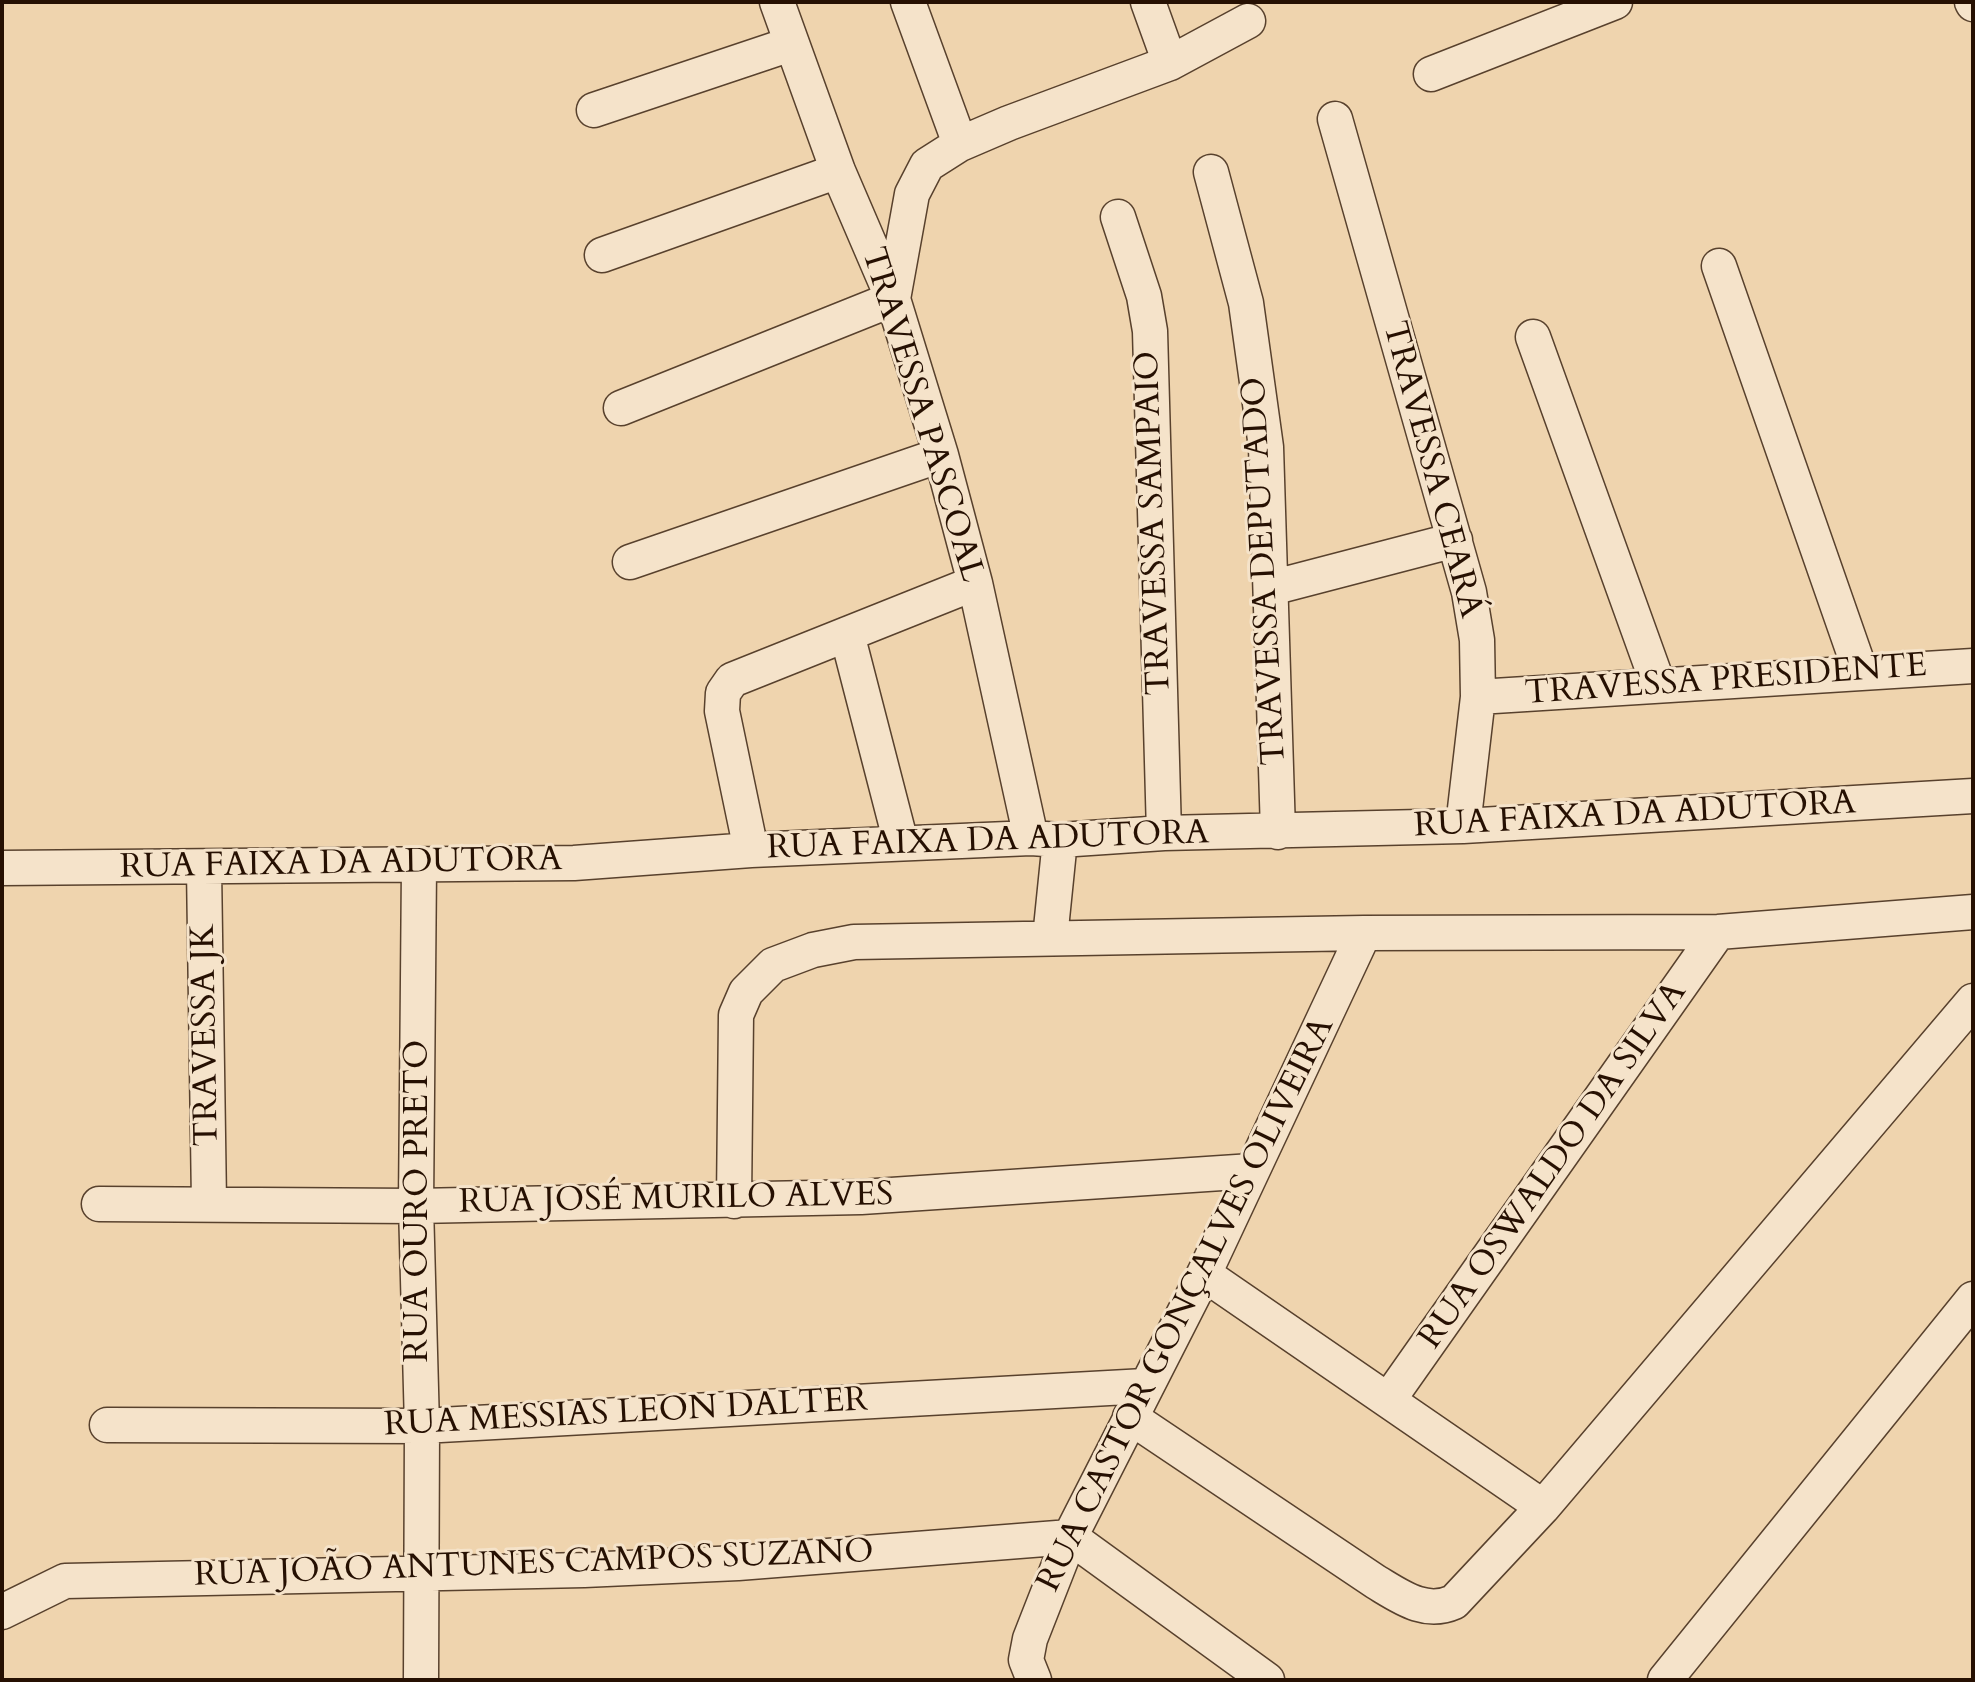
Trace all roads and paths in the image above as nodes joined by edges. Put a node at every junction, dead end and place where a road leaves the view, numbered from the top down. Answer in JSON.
{"nodes":[{"id":1,"x":777,"y":2,"type":"edge"},
{"id":2,"x":908,"y":2,"type":"edge"},
{"id":3,"x":1148,"y":2,"type":"edge"},
{"id":4,"x":1615,"y":2,"type":"edge"},
{"id":5,"x":1248,"y":21,"type":"dead end"},
{"id":6,"x":791,"y":44,"type":"junction"},
{"id":7,"x":1170,"y":63,"type":"junction"},
{"id":8,"x":1431,"y":74,"type":"dead end"},
{"id":9,"x":594,"y":110,"type":"dead end"},
{"id":10,"x":1335,"y":119,"type":"dead end"},
{"id":11,"x":960,"y":144,"type":"junction"},
{"id":12,"x":838,"y":171,"type":"junction"},
{"id":13,"x":1211,"y":172,"type":"dead end"},
{"id":14,"x":1118,"y":217,"type":"dead end"},
{"id":15,"x":602,"y":255,"type":"dead end"},
{"id":16,"x":1719,"y":266,"type":"dead end"},
{"id":17,"x":893,"y":299,"type":"junction"},
{"id":18,"x":1533,"y":337,"type":"dead end"},
{"id":19,"x":621,"y":408,"type":"dead end"},
{"id":20,"x":941,"y":455,"type":"junction"},
{"id":21,"x":1455,"y":540,"type":"junction"},
{"id":22,"x":630,"y":562,"type":"dead end"},
{"id":23,"x":975,"y":583,"type":"junction"},
{"id":24,"x":1271,"y":588,"type":"junction"},
{"id":25,"x":847,"y":634,"type":"junction"},
{"id":26,"x":1973,"y":666,"type":"edge"},
{"id":27,"x":1861,"y":673,"type":"junction"},
{"id":28,"x":1658,"y":684,"type":"junction"},
{"id":29,"x":1478,"y":697,"type":"junction"},
{"id":30,"x":1973,"y":796,"type":"edge"},
{"id":31,"x":1463,"y":826,"type":"junction"},
{"id":32,"x":1278,"y":832,"type":"junction"},
{"id":33,"x":1164,"y":833,"type":"junction"},
{"id":34,"x":1045,"y":839,"type":"junction"},
{"id":35,"x":901,"y":843,"type":"junction"},
{"id":36,"x":751,"y":850,"type":"junction"},
{"id":37,"x":419,"y":866,"type":"junction"},
{"id":38,"x":2,"y":868,"type":"edge"},
{"id":39,"x":204,"y":868,"type":"junction"},
{"id":40,"x":1973,"y":912,"type":"edge"},
{"id":41,"x":1718,"y":932,"type":"junction"},
{"id":42,"x":1364,"y":933,"type":"junction"},
{"id":43,"x":1050,"y":938,"type":"junction"},
{"id":44,"x":1973,"y":1001,"type":"edge"},
{"id":45,"x":1252,"y":1171,"type":"junction"},
{"id":46,"x":734,"y":1201,"type":"junction"},
{"id":47,"x":209,"y":1203,"type":"junction"},
{"id":48,"x":99,"y":1204,"type":"dead end"},
{"id":49,"x":416,"y":1206,"type":"junction"},
{"id":50,"x":1204,"y":1274,"type":"junction"},
{"id":51,"x":1973,"y":1299,"type":"edge"},
{"id":52,"x":1145,"y":1386,"type":"junction"},
{"id":53,"x":1389,"y":1399,"type":"junction"},
{"id":54,"x":1130,"y":1417,"type":"junction"},
{"id":55,"x":107,"y":1425,"type":"dead end"},
{"id":56,"x":422,"y":1426,"type":"junction"},
{"id":57,"x":1543,"y":1507,"type":"junction"},
{"id":58,"x":1070,"y":1537,"type":"junction"},
{"id":59,"x":422,"y":1574,"type":"junction"},
{"id":60,"x":2,"y":1612,"type":"edge"},
{"id":61,"x":421,"y":1680,"type":"edge"},
{"id":62,"x":1034,"y":1680,"type":"edge"},
{"id":63,"x":1267,"y":1680,"type":"edge"},
{"id":64,"x":1665,"y":1680,"type":"edge"}],
"edges":[{"from":1,"to":6,"type":"street","name":"TRAVESSA PASCOAL"},
{"from":2,"to":11,"type":"street"},
{"from":3,"to":7,"type":"street"},
{"from":4,"to":8,"type":"street"},
{"from":5,"to":7,"type":"street"},
{"from":6,"to":9,"type":"street"},
{"from":6,"to":12,"type":"street","name":"TRAVESSA PASCOAL"},
{"from":7,"to":11,"type":"street"},
{"from":10,"to":21,"type":"street","name":"TRAVESSA CEARÁ"},
{"from":11,"to":17,"type":"street"},
{"from":12,"to":15,"type":"street"},
{"from":12,"to":17,"type":"street","name":"TRAVESSA PASCOAL"},
{"from":13,"to":24,"type":"street","name":"TRAVESSA DEPUTADO"},
{"from":14,"to":33,"type":"street","name":"TRAVESSA SAMPAIO"},
{"from":16,"to":27,"type":"street"},
{"from":17,"to":19,"type":"street"},
{"from":17,"to":20,"type":"street","name":"TRAVESSA PASCOAL"},
{"from":18,"to":28,"type":"street"},
{"from":20,"to":22,"type":"street"},
{"from":20,"to":23,"type":"street","name":"TRAVESSA PASCOAL"},
{"from":21,"to":24,"type":"street"},
{"from":21,"to":29,"type":"street","name":"TRAVESSA CEARÁ"},
{"from":23,"to":25,"type":"street"},
{"from":23,"to":34,"type":"street","name":"TRAVESSA PASCOAL"},
{"from":24,"to":32,"type":"street","name":"TRAVESSA DEPUTADO"},
{"from":25,"to":35,"type":"street"},
{"from":25,"to":36,"type":"street"},
{"from":26,"to":27,"type":"street","name":"TRAVESSA PRESIDENTE"},
{"from":27,"to":28,"type":"street","name":"TRAVESSA PRESIDENTE"},
{"from":28,"to":29,"type":"street","name":"TRAVESSA PRESIDENTE"},
{"from":29,"to":31,"type":"street","name":"TRAVESSA CEARÁ"},
{"from":30,"to":31,"type":"street","name":"RUA FAIXA DA ADUTORA"},
{"from":31,"to":32,"type":"street","name":"RUA FAIXA DA ADUTORA"},
{"from":32,"to":33,"type":"street","name":"RUA FAIXA DA ADUTORA"},
{"from":33,"to":34,"type":"street","name":"RUA FAIXA DA ADUTORA"},
{"from":34,"to":35,"type":"street","name":"RUA FAIXA DA ADUTORA"},
{"from":34,"to":43,"type":"street","name":"TRAVESSA PASCOAL"},
{"from":35,"to":36,"type":"street","name":"RUA FAIXA DA ADUTORA"},
{"from":36,"to":37,"type":"street","name":"RUA FAIXA DA ADUTORA"},
{"from":37,"to":39,"type":"street","name":"RUA FAIXA DA ADUTORA"},
{"from":37,"to":49,"type":"street","name":"RUA OURO PRETO"},
{"from":38,"to":39,"type":"street","name":"RUA FAIXA DA ADUTORA"},
{"from":39,"to":47,"type":"street","name":"TRAVESSA JK"},
{"from":40,"to":41,"type":"street"},
{"from":41,"to":42,"type":"street"},
{"from":41,"to":53,"type":"street","name":"RUA OSWALDO DA SILVA"},
{"from":42,"to":43,"type":"street"},
{"from":42,"to":45,"type":"street","name":"RUA CASTOR GONÇALVES OLIVEIRA"},
{"from":43,"to":46,"type":"street"},
{"from":44,"to":57,"type":"street"},
{"from":45,"to":46,"type":"street","name":"RUA JOSÉ MURILO ALVES"},
{"from":45,"to":50,"type":"street","name":"RUA CASTOR GONÇALVES OLIVEIRA"},
{"from":46,"to":49,"type":"street","name":"RUA JOSÉ MURILO ALVES"},
{"from":47,"to":48,"type":"street","name":"RUA JOSÉ MURILO ALVES"},
{"from":47,"to":49,"type":"street","name":"RUA JOSÉ MURILO ALVES"},
{"from":49,"to":56,"type":"street","name":"RUA OURO PRETO"},
{"from":50,"to":52,"type":"street","name":"RUA CASTOR GONÇALVES OLIVEIRA"},
{"from":50,"to":53,"type":"street"},
{"from":51,"to":64,"type":"street"},
{"from":52,"to":54,"type":"street","name":"RUA CASTOR GONÇALVES OLIVEIRA"},
{"from":52,"to":56,"type":"street","name":"RUA MESSIAS LEON DALTER"},
{"from":53,"to":57,"type":"street"},
{"from":54,"to":57,"type":"street"},
{"from":54,"to":58,"type":"street","name":"RUA CASTOR GONÇALVES OLIVEIRA"},
{"from":55,"to":56,"type":"street","name":"RUA MESSIAS LEON DALTER"},
{"from":56,"to":59,"type":"street","name":"RUA OURO PRETO"},
{"from":58,"to":59,"type":"street","name":"RUA JOÃO ANTUNES CAMPOS SUZANO"},
{"from":58,"to":62,"type":"street","name":"RUA CASTOR GONÇALVES OLIVEIRA"},
{"from":58,"to":63,"type":"street"},
{"from":59,"to":60,"type":"street","name":"RUA JOÃO ANTUNES CAMPOS SUZANO"},
{"from":59,"to":61,"type":"street","name":"RUA OURO PRETO"}]}
